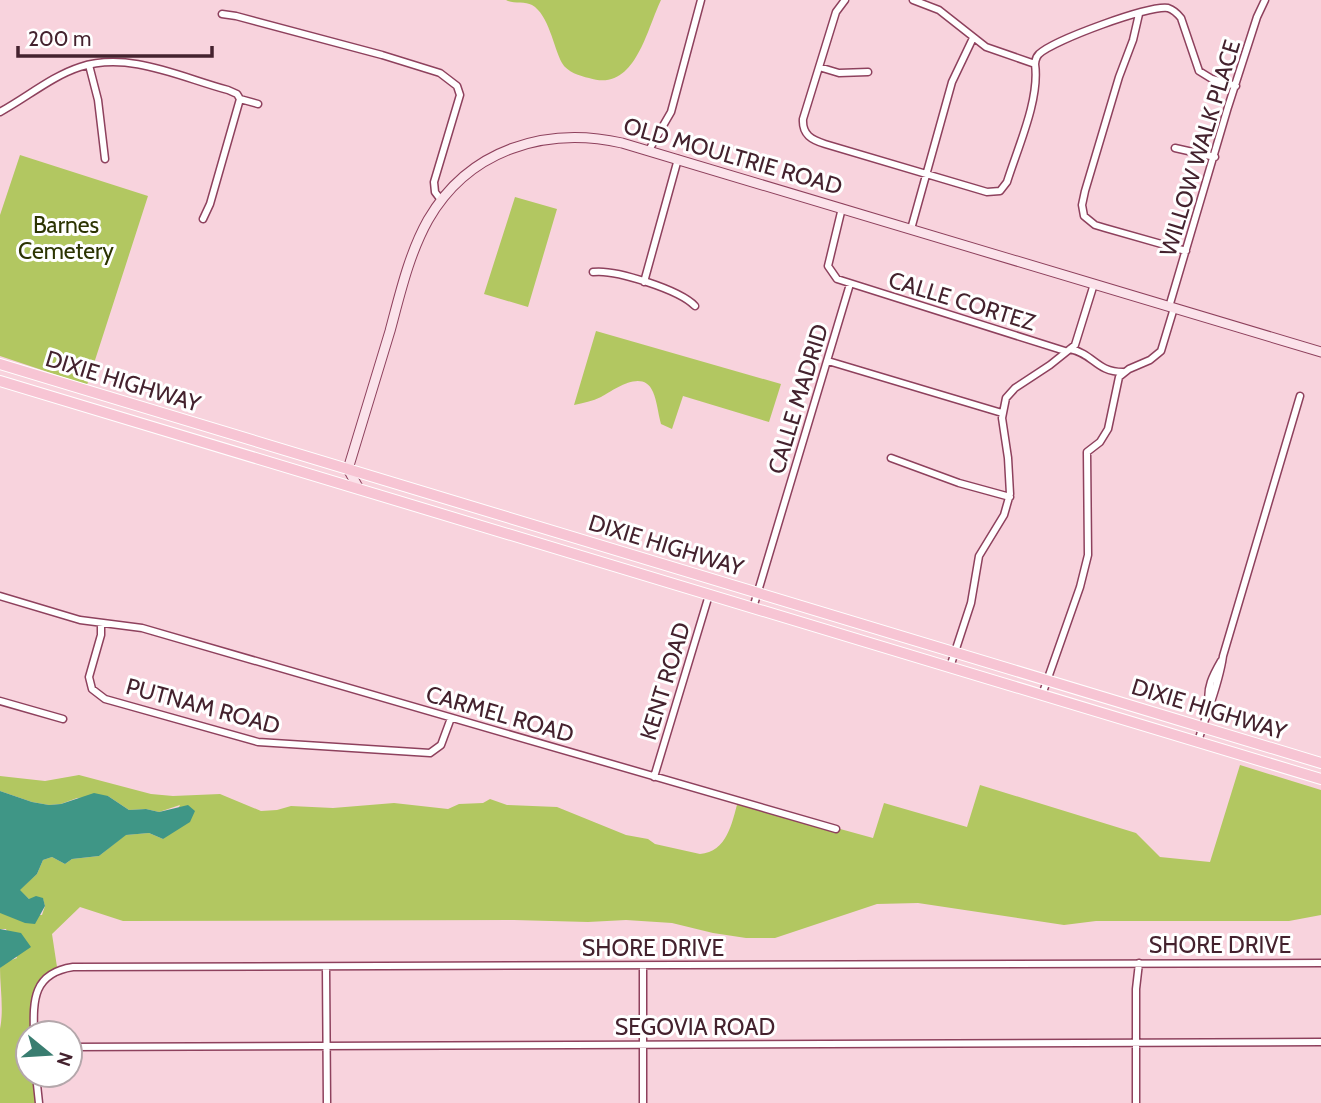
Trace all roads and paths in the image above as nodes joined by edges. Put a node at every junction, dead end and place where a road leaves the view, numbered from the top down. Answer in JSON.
{"nodes":[{"id":1,"x":701,"y":0,"type":"edge"},
{"id":2,"x":845,"y":0,"type":"edge"},
{"id":3,"x":913,"y":0,"type":"edge"},
{"id":4,"x":1265,"y":0,"type":"edge"},
{"id":5,"x":222,"y":14,"type":"dead end"},
{"id":6,"x":1139,"y":14,"type":"junction"},
{"id":7,"x":973,"y":38,"type":"junction"},
{"id":8,"x":1035,"y":64,"type":"junction"},
{"id":9,"x":89,"y":65,"type":"junction"},
{"id":10,"x":819,"y":66,"type":"junction"},
{"id":11,"x":868,"y":72,"type":"dead end"},
{"id":12,"x":1236,"y":86,"type":"junction"},
{"id":13,"x":240,"y":99,"type":"junction"},
{"id":14,"x":258,"y":104,"type":"dead end"},
{"id":15,"x":0,"y":112,"type":"edge"},
{"id":16,"x":1175,"y":148,"type":"dead end"},
{"id":17,"x":649,"y":150,"type":"junction"},
{"id":18,"x":1215,"y":158,"type":"junction"},
{"id":19,"x":104,"y":159,"type":"dead end"},
{"id":20,"x":678,"y":159,"type":"junction"},
{"id":21,"x":925,"y":174,"type":"junction"},
{"id":22,"x":442,"y":200,"type":"junction"},
{"id":23,"x":842,"y":208,"type":"junction"},
{"id":24,"x":203,"y":219,"type":"dead end"},
{"id":25,"x":911,"y":229,"type":"junction"},
{"id":26,"x":1186,"y":251,"type":"junction"},
{"id":27,"x":593,"y":272,"type":"dead end"},
{"id":28,"x":644,"y":282,"type":"junction"},
{"id":29,"x":850,"y":284,"type":"junction"},
{"id":30,"x":1094,"y":284,"type":"junction"},
{"id":31,"x":695,"y":306,"type":"dead end"},
{"id":32,"x":1171,"y":307,"type":"junction"},
{"id":33,"x":1067,"y":350,"type":"junction"},
{"id":34,"x":1321,"y":352,"type":"edge"},
{"id":35,"x":828,"y":360,"type":"junction"},
{"id":36,"x":0,"y":364,"type":"edge"},
{"id":37,"x":1123,"y":372,"type":"junction"},
{"id":38,"x":0,"y":381,"type":"edge"},
{"id":39,"x":1300,"y":396,"type":"dead end"},
{"id":40,"x":158,"y":412,"type":"junction"},
{"id":41,"x":1002,"y":413,"type":"junction"},
{"id":42,"x":154,"y":427,"type":"junction"},
{"id":43,"x":891,"y":458,"type":"dead end"},
{"id":44,"x":348,"y":469,"type":"junction"},
{"id":45,"x":359,"y":489,"type":"junction"},
{"id":46,"x":1010,"y":497,"type":"junction"},
{"id":47,"x":556,"y":532,"type":"junction"},
{"id":48,"x":562,"y":551,"type":"junction"},
{"id":49,"x":758,"y":593,"type":"junction"},
{"id":50,"x":709,"y":595,"type":"junction"},
{"id":51,"x":0,"y":596,"type":"edge"},
{"id":52,"x":753,"y":608,"type":"junction"},
{"id":53,"x":101,"y":623,"type":"junction"},
{"id":54,"x":955,"y":652,"type":"junction"},
{"id":55,"x":950,"y":667,"type":"junction"},
{"id":56,"x":1047,"y":680,"type":"junction"},
{"id":57,"x":1042,"y":695,"type":"junction"},
{"id":58,"x":0,"y":701,"type":"edge"},
{"id":59,"x":451,"y":718,"type":"junction"},
{"id":60,"x":63,"y":719,"type":"dead end"},
{"id":61,"x":1202,"y":727,"type":"junction"},
{"id":62,"x":1198,"y":742,"type":"junction"},
{"id":63,"x":1321,"y":763,"type":"edge"},
{"id":64,"x":654,"y":777,"type":"junction"},
{"id":65,"x":1321,"y":779,"type":"edge"},
{"id":66,"x":836,"y":829,"type":"dead end"},
{"id":67,"x":1139,"y":963,"type":"junction"},
{"id":68,"x":1321,"y":963,"type":"edge"},
{"id":69,"x":643,"y":966,"type":"junction"},
{"id":70,"x":326,"y":967,"type":"junction"},
{"id":71,"x":33,"y":1019,"type":"edge"},
{"id":72,"x":1136,"y":1042,"type":"junction"},
{"id":73,"x":1321,"y":1042,"type":"edge"},
{"id":74,"x":327,"y":1045,"type":"junction"},
{"id":75,"x":643,"y":1045,"type":"junction"},
{"id":76,"x":84,"y":1047,"type":"edge"},
{"id":77,"x":327,"y":1103,"type":"edge"},
{"id":78,"x":643,"y":1103,"type":"edge"},
{"id":79,"x":1136,"y":1103,"type":"edge"}],
"edges":[{"from":1,"to":17,"type":"street"},
{"from":2,"to":10,"type":"street"},
{"from":3,"to":7,"type":"street"},
{"from":4,"to":12,"type":"street","name":"WILLOW WALK PLACE"},
{"from":5,"to":22,"type":"street"},
{"from":6,"to":8,"type":"street"},
{"from":6,"to":12,"type":"street"},
{"from":6,"to":26,"type":"street"},
{"from":7,"to":8,"type":"street"},
{"from":7,"to":21,"type":"street"},
{"from":8,"to":21,"type":"street"},
{"from":9,"to":13,"type":"street"},
{"from":9,"to":15,"type":"street"},
{"from":9,"to":19,"type":"street"},
{"from":10,"to":11,"type":"street"},
{"from":10,"to":21,"type":"street"},
{"from":12,"to":18,"type":"street","name":"WILLOW WALK PLACE"},
{"from":13,"to":14,"type":"street"},
{"from":13,"to":24,"type":"street"},
{"from":16,"to":18,"type":"street"},
{"from":17,"to":20,"type":"main road","name":"OLD MOULTRIE ROAD"},
{"from":17,"to":22,"type":"main road","name":"OLD MOULTRIE ROAD"},
{"from":18,"to":26,"type":"street","name":"WILLOW WALK PLACE"},
{"from":20,"to":23,"type":"main road","name":"OLD MOULTRIE ROAD"},
{"from":20,"to":28,"type":"street"},
{"from":21,"to":25,"type":"street"},
{"from":22,"to":44,"type":"main road","name":"OLD MOULTRIE ROAD"},
{"from":23,"to":25,"type":"main road","name":"OLD MOULTRIE ROAD"},
{"from":23,"to":29,"type":"street"},
{"from":25,"to":30,"type":"main road","name":"OLD MOULTRIE ROAD"},
{"from":26,"to":32,"type":"street","name":"WILLOW WALK PLACE"},
{"from":27,"to":28,"type":"street"},
{"from":28,"to":31,"type":"street"},
{"from":29,"to":33,"type":"street","name":"CALLE CORTEZ"},
{"from":29,"to":35,"type":"street","name":"CALLE MADRID"},
{"from":30,"to":32,"type":"main road","name":"OLD MOULTRIE ROAD"},
{"from":30,"to":33,"type":"street"},
{"from":32,"to":34,"type":"main road","name":"OLD MOULTRIE ROAD"},
{"from":32,"to":37,"type":"street","name":"WILLOW WALK PLACE"},
{"from":33,"to":37,"type":"street","name":"CALLE CORTEZ"},
{"from":33,"to":41,"type":"street"},
{"from":35,"to":41,"type":"street"},
{"from":35,"to":49,"type":"street","name":"CALLE MADRID"},
{"from":36,"to":40,"type":"main road","name":"DIXIE HIGHWAY"},
{"from":37,"to":56,"type":"street"},
{"from":38,"to":42,"type":"main road"},
{"from":39,"to":61,"type":"street"},
{"from":40,"to":42,"type":"street"},
{"from":40,"to":44,"type":"main road","name":"DIXIE HIGHWAY"},
{"from":41,"to":46,"type":"street"},
{"from":42,"to":45,"type":"main road"},
{"from":43,"to":46,"type":"street"},
{"from":44,"to":45,"type":"main road"},
{"from":44,"to":47,"type":"main road","name":"DIXIE HIGHWAY"},
{"from":45,"to":48,"type":"main road"},
{"from":46,"to":54,"type":"street"},
{"from":47,"to":48,"type":"street"},
{"from":47,"to":49,"type":"main road","name":"DIXIE HIGHWAY"},
{"from":48,"to":50,"type":"main road"},
{"from":49,"to":52,"type":"street","name":"CALLE MADRID"},
{"from":49,"to":54,"type":"main road","name":"DIXIE HIGHWAY"},
{"from":50,"to":52,"type":"main road"},
{"from":50,"to":64,"type":"street","name":"KENT ROAD"},
{"from":51,"to":53,"type":"street"},
{"from":52,"to":55,"type":"main road"},
{"from":53,"to":59,"type":"street","name":"CARMEL ROAD"},
{"from":53,"to":59,"type":"street","name":"PUTNAM ROAD"},
{"from":54,"to":55,"type":"street"},
{"from":54,"to":56,"type":"main road","name":"DIXIE HIGHWAY"},
{"from":55,"to":57,"type":"main road"},
{"from":56,"to":57,"type":"street"},
{"from":56,"to":61,"type":"main road","name":"DIXIE HIGHWAY"},
{"from":57,"to":62,"type":"main road"},
{"from":58,"to":60,"type":"street"},
{"from":59,"to":64,"type":"street","name":"CARMEL ROAD"},
{"from":61,"to":62,"type":"street"},
{"from":61,"to":63,"type":"main road","name":"DIXIE HIGHWAY"},
{"from":62,"to":65,"type":"main road"},
{"from":64,"to":66,"type":"street","name":"CARMEL ROAD"},
{"from":67,"to":68,"type":"street","name":"SHORE DRIVE"},
{"from":67,"to":69,"type":"street","name":"SHORE DRIVE"},
{"from":67,"to":72,"type":"street"},
{"from":69,"to":70,"type":"street","name":"SHORE DRIVE"},
{"from":69,"to":75,"type":"street"},
{"from":70,"to":71,"type":"street","name":"SHORE DRIVE"},
{"from":70,"to":74,"type":"street"},
{"from":72,"to":73,"type":"street","name":"SEGOVIA ROAD"},
{"from":72,"to":75,"type":"street","name":"SEGOVIA ROAD"},
{"from":72,"to":79,"type":"street"},
{"from":74,"to":75,"type":"street","name":"SEGOVIA ROAD"},
{"from":74,"to":76,"type":"street","name":"SEGOVIA ROAD"},
{"from":74,"to":77,"type":"street"},
{"from":75,"to":78,"type":"street"}]}
